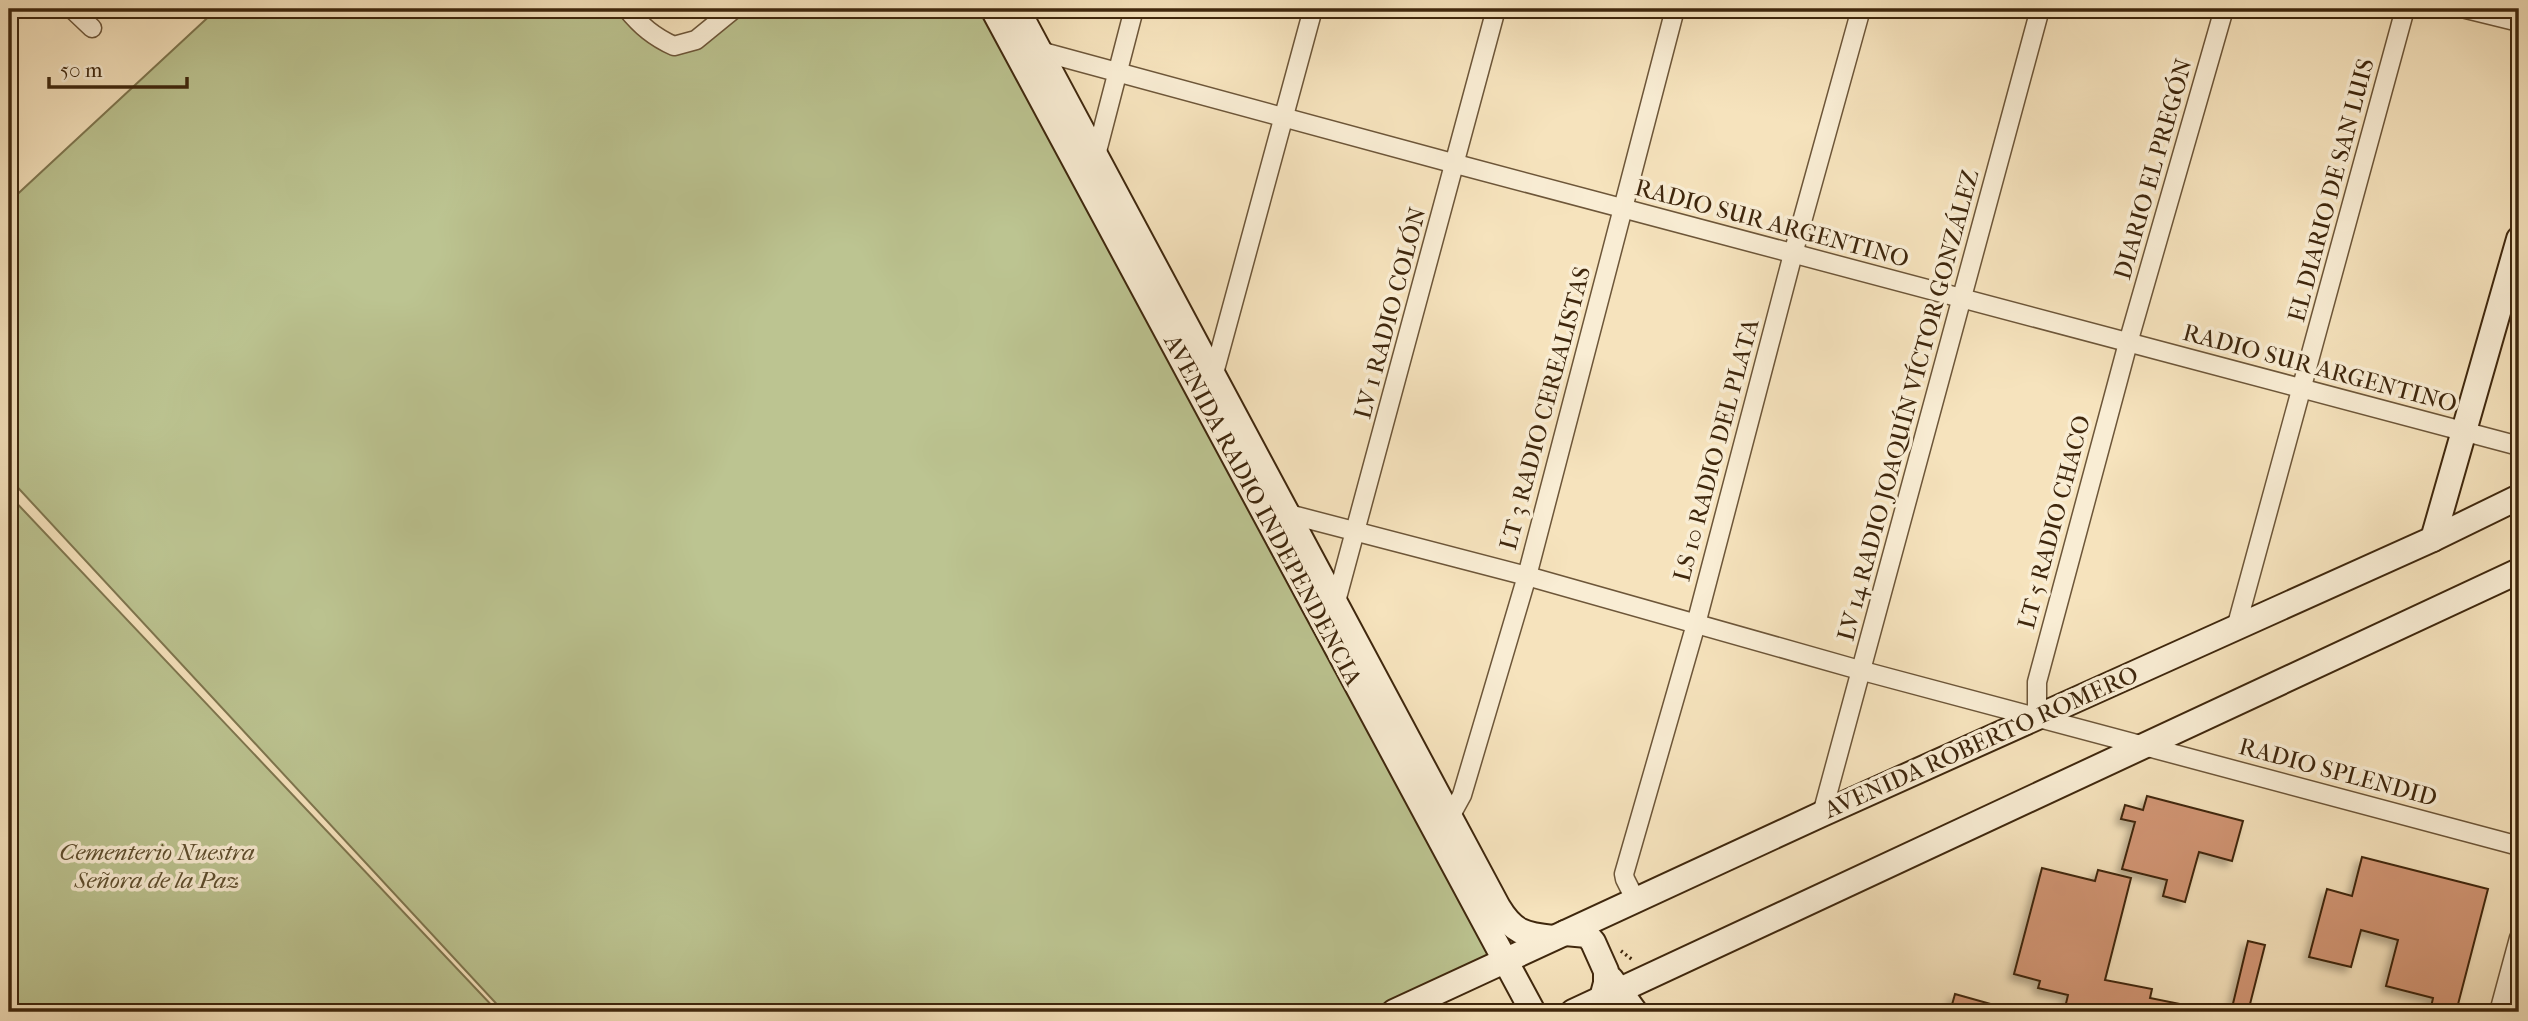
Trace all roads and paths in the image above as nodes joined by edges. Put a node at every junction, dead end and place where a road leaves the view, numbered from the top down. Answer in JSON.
{"nodes":[{"id":1,"x":72,"y":9,"type":"edge"},
{"id":2,"x":627,"y":9,"type":"edge"},
{"id":3,"x":734,"y":9,"type":"edge"},
{"id":4,"x":993,"y":9,"type":"edge"},
{"id":5,"x":1017,"y":9,"type":"edge"},
{"id":6,"x":1134,"y":9,"type":"edge"},
{"id":7,"x":1313,"y":9,"type":"edge"},
{"id":8,"x":1496,"y":9,"type":"edge"},
{"id":9,"x":1675,"y":9,"type":"edge"},
{"id":10,"x":1861,"y":9,"type":"edge"},
{"id":11,"x":2040,"y":9,"type":"edge"},
{"id":12,"x":2224,"y":9,"type":"edge"},
{"id":13,"x":2405,"y":9,"type":"edge"},
{"id":14,"x":2466,"y":9,"type":"edge"},
{"id":15,"x":2519,"y":22,"type":"edge"},
{"id":16,"x":92,"y":28,"type":"dead end"},
{"id":17,"x":1012,"y":44,"type":"junction"},
{"id":18,"x":1038,"y":50,"type":"junction"},
{"id":19,"x":1118,"y":73,"type":"junction"},
{"id":20,"x":1283,"y":118,"type":"junction"},
{"id":21,"x":1095,"y":158,"type":"junction"},
{"id":22,"x":1455,"y":164,"type":"junction"},
{"id":23,"x":1088,"y":186,"type":"junction"},
{"id":24,"x":1623,"y":209,"type":"junction"},
{"id":25,"x":2519,"y":239,"type":"edge"},
{"id":26,"x":1793,"y":254,"type":"junction"},
{"id":27,"x":1960,"y":298,"type":"junction"},
{"id":28,"x":2128,"y":343,"type":"junction"},
{"id":29,"x":1213,"y":377,"type":"junction"},
{"id":30,"x":2302,"y":390,"type":"junction"},
{"id":31,"x":2465,"y":431,"type":"junction"},
{"id":32,"x":2519,"y":446,"type":"edge"},
{"id":33,"x":2519,"y":497,"type":"edge"},
{"id":34,"x":1261,"y":507,"type":"junction"},
{"id":35,"x":1289,"y":514,"type":"junction"},
{"id":36,"x":1356,"y":532,"type":"junction"},
{"id":37,"x":2433,"y":539,"type":"junction"},
{"id":38,"x":2519,"y":571,"type":"edge"},
{"id":39,"x":1527,"y":576,"type":"junction"},
{"id":40,"x":1336,"y":603,"type":"junction"},
{"id":41,"x":1696,"y":624,"type":"junction"},
{"id":42,"x":2236,"y":628,"type":"junction"},
{"id":43,"x":1328,"y":629,"type":"junction"},
{"id":44,"x":1863,"y":671,"type":"junction"},
{"id":45,"x":2037,"y":716,"type":"junction"},
{"id":46,"x":2145,"y":746,"type":"junction"},
{"id":47,"x":1822,"y":814,"type":"junction"},
{"id":48,"x":1451,"y":815,"type":"junction"},
{"id":49,"x":2519,"y":846,"type":"edge"},
{"id":50,"x":1636,"y":901,"type":"junction"},
{"id":51,"x":1559,"y":935,"type":"junction"},
{"id":52,"x":2519,"y":938,"type":"edge"},
{"id":53,"x":1616,"y":947,"type":"dead end"},
{"id":54,"x":1505,"y":960,"type":"junction"},
{"id":55,"x":1645,"y":978,"type":"junction"},
{"id":56,"x":1443,"y":989,"type":"junction"},
{"id":57,"x":1606,"y":993,"type":"edge"},
{"id":58,"x":1527,"y":1002,"type":"edge"},
{"id":59,"x":1394,"y":1012,"type":"edge"},
{"id":60,"x":1574,"y":1012,"type":"edge"},
{"id":61,"x":1635,"y":1012,"type":"edge"},
{"id":62,"x":2499,"y":1012,"type":"edge"}],
"edges":[{"from":1,"to":16,"type":"street"},
{"from":2,"to":3,"type":"street"},
{"from":4,"to":17,"type":"main road","name":"AVENIDA RADIO INDEPENDENCIA"},
{"from":5,"to":18,"type":"main road","name":"AVENIDA RADIO INDEPENDENCIA"},
{"from":6,"to":19,"type":"street"},
{"from":7,"to":20,"type":"street"},
{"from":8,"to":22,"type":"street","name":"LV 1 RADIO COLÓN"},
{"from":9,"to":24,"type":"street","name":"LT 3 RADIO CEREALISTAS"},
{"from":10,"to":26,"type":"street","name":"LS 10 RADIO DEL PLATA"},
{"from":11,"to":27,"type":"street","name":"LV 14 RADIO JOAQUÍN VÍCTOR GONZÁLEZ"},
{"from":12,"to":28,"type":"street","name":"DIARIO EL PREGÓN"},
{"from":13,"to":30,"type":"street","name":"EL DIARIO DE SAN LUIS"},
{"from":14,"to":15,"type":"street"},
{"from":17,"to":18,"type":"street","name":"RADIO SUR ARGENTINO"},
{"from":17,"to":23,"type":"main road","name":"AVENIDA RADIO INDEPENDENCIA"},
{"from":18,"to":19,"type":"street","name":"RADIO SUR ARGENTINO"},
{"from":18,"to":21,"type":"main road","name":"AVENIDA RADIO INDEPENDENCIA"},
{"from":19,"to":20,"type":"street","name":"RADIO SUR ARGENTINO"},
{"from":19,"to":21,"type":"street"},
{"from":20,"to":22,"type":"street","name":"RADIO SUR ARGENTINO"},
{"from":20,"to":29,"type":"street"},
{"from":21,"to":23,"type":"street"},
{"from":21,"to":29,"type":"main road","name":"AVENIDA RADIO INDEPENDENCIA"},
{"from":22,"to":24,"type":"street","name":"RADIO SUR ARGENTINO"},
{"from":22,"to":36,"type":"street","name":"LV 1 RADIO COLÓN"},
{"from":23,"to":34,"type":"main road","name":"AVENIDA RADIO INDEPENDENCIA"},
{"from":24,"to":26,"type":"street","name":"RADIO SUR ARGENTINO"},
{"from":24,"to":39,"type":"street","name":"LT 3 RADIO CEREALISTAS"},
{"from":25,"to":31,"type":"main road"},
{"from":26,"to":27,"type":"street","name":"RADIO SUR ARGENTINO"},
{"from":26,"to":41,"type":"street","name":"LS 10 RADIO DEL PLATA"},
{"from":27,"to":28,"type":"street","name":"RADIO SUR ARGENTINO"},
{"from":27,"to":44,"type":"street","name":"LV 14 RADIO JOAQUÍN VÍCTOR GONZÁLEZ"},
{"from":28,"to":30,"type":"street","name":"RADIO SUR ARGENTINO"},
{"from":28,"to":45,"type":"street","name":"LT 5 RADIO CHACO"},
{"from":29,"to":35,"type":"main road","name":"AVENIDA RADIO INDEPENDENCIA"},
{"from":30,"to":31,"type":"street","name":"RADIO SUR ARGENTINO"},
{"from":30,"to":42,"type":"street","name":"EL DIARIO DE SAN LUIS"},
{"from":31,"to":32,"type":"street","name":"RADIO SUR ARGENTINO"},
{"from":31,"to":37,"type":"main road"},
{"from":33,"to":37,"type":"main road","name":"AVENIDA ROBERTO ROMERO"},
{"from":34,"to":35,"type":"street","name":"RADIO SPLENDID"},
{"from":34,"to":43,"type":"main road","name":"AVENIDA RADIO INDEPENDENCIA"},
{"from":35,"to":36,"type":"street","name":"RADIO SPLENDID"},
{"from":35,"to":40,"type":"main road","name":"AVENIDA RADIO INDEPENDENCIA"},
{"from":36,"to":39,"type":"street","name":"RADIO SPLENDID"},
{"from":36,"to":40,"type":"street","name":"LV 1 RADIO COLÓN"},
{"from":37,"to":42,"type":"main road","name":"AVENIDA ROBERTO ROMERO"},
{"from":38,"to":46,"type":"main road"},
{"from":39,"to":41,"type":"street","name":"RADIO SPLENDID"},
{"from":39,"to":48,"type":"street","name":"LT 3 RADIO CEREALISTAS"},
{"from":40,"to":43,"type":"street","name":"LV 1 RADIO COLÓN"},
{"from":40,"to":48,"type":"main road","name":"AVENIDA RADIO INDEPENDENCIA"},
{"from":41,"to":44,"type":"street","name":"RADIO SPLENDID"},
{"from":41,"to":50,"type":"street","name":"LS 10 RADIO DEL PLATA"},
{"from":42,"to":45,"type":"main road","name":"AVENIDA ROBERTO ROMERO"},
{"from":43,"to":54,"type":"main road","name":"AVENIDA RADIO INDEPENDENCIA"},
{"from":44,"to":45,"type":"street","name":"RADIO SPLENDID"},
{"from":44,"to":47,"type":"street","name":"LV 14 RADIO JOAQUÍN VÍCTOR GONZÁLEZ"},
{"from":45,"to":46,"type":"street","name":"RADIO SPLENDID"},
{"from":45,"to":47,"type":"main road","name":"AVENIDA ROBERTO ROMERO"},
{"from":46,"to":49,"type":"street","name":"RADIO SPLENDID"},
{"from":46,"to":55,"type":"main road"},
{"from":47,"to":50,"type":"main road","name":"AVENIDA ROBERTO ROMERO"},
{"from":48,"to":51,"type":"main road","name":"AVENIDA RADIO INDEPENDENCIA"},
{"from":50,"to":51,"type":"main road","name":"AVENIDA ROBERTO ROMERO"},
{"from":51,"to":54,"type":"main road","name":"AVENIDA ROBERTO ROMERO"},
{"from":51,"to":57,"type":"main road","name":"AVENIDA RADIO INDEPENDENCIA"},
{"from":52,"to":62,"type":"street"},
{"from":53,"to":55,"type":"path"},
{"from":54,"to":56,"type":"main road","name":"AVENIDA ROBERTO ROMERO"},
{"from":54,"to":58,"type":"main road","name":"AVENIDA RADIO INDEPENDENCIA"},
{"from":55,"to":57,"type":"main road"},
{"from":56,"to":58,"type":"main road","name":"AVENIDA ROBERTO ROMERO"},
{"from":56,"to":59,"type":"main road","name":"AVENIDA ROBERTO ROMERO"},
{"from":57,"to":60,"type":"main road"},
{"from":57,"to":61,"type":"main road"}]}
